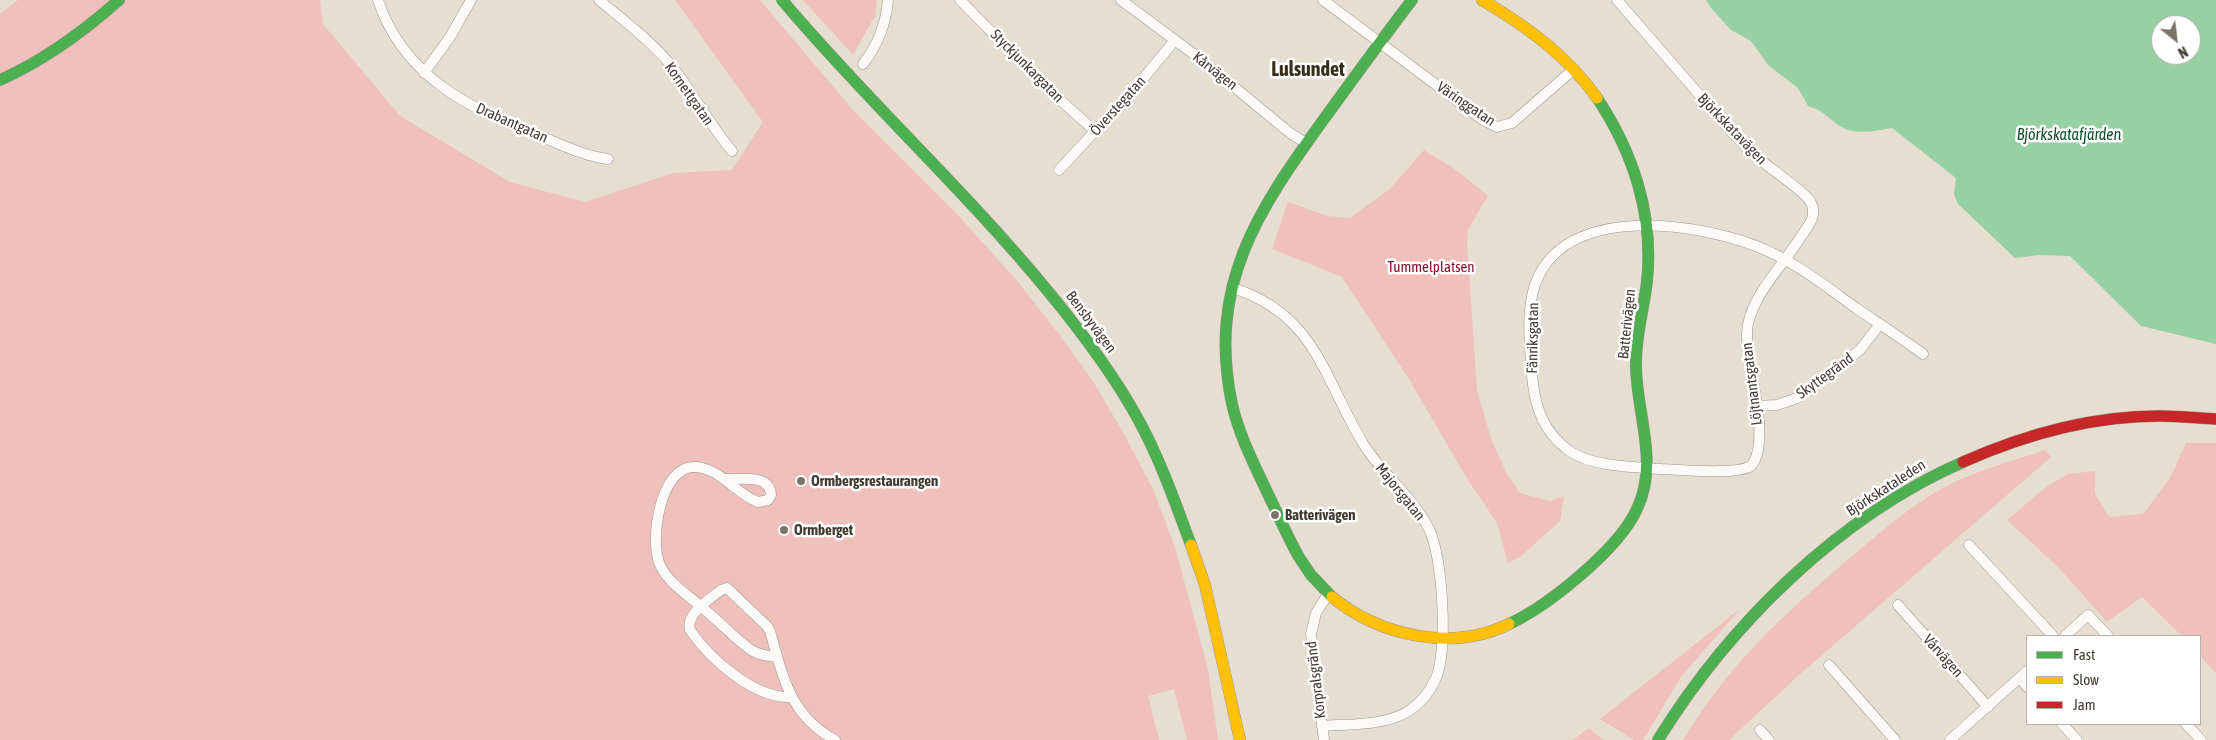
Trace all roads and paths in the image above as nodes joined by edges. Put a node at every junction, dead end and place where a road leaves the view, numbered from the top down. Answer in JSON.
{"nodes":[{"id":1,"x":119,"y":0,"type":"edge"},
{"id":2,"x":378,"y":0,"type":"edge"},
{"id":3,"x":471,"y":0,"type":"edge"},
{"id":4,"x":599,"y":0,"type":"edge"},
{"id":5,"x":782,"y":0,"type":"edge"},
{"id":6,"x":888,"y":0,"type":"edge"},
{"id":7,"x":960,"y":0,"type":"edge"},
{"id":8,"x":1121,"y":0,"type":"edge"},
{"id":9,"x":1323,"y":0,"type":"edge"},
{"id":10,"x":1412,"y":0,"type":"edge"},
{"id":11,"x":1482,"y":0,"type":"edge"},
{"id":12,"x":1617,"y":0,"type":"edge"},
{"id":13,"x":1174,"y":40,"type":"junction"},
{"id":14,"x":1379,"y":42,"type":"junction"},
{"id":15,"x":863,"y":64,"type":"dead end"},
{"id":16,"x":1574,"y":69,"type":"junction"},
{"id":17,"x":424,"y":72,"type":"junction"},
{"id":18,"x":0,"y":80,"type":"edge"},
{"id":19,"x":1095,"y":131,"type":"junction"},
{"id":20,"x":1306,"y":144,"type":"junction"},
{"id":21,"x":732,"y":151,"type":"dead end"},
{"id":22,"x":608,"y":158,"type":"dead end"},
{"id":23,"x":1059,"y":170,"type":"dead end"},
{"id":24,"x":1646,"y":225,"type":"junction"},
{"id":25,"x":1785,"y":260,"type":"junction"},
{"id":26,"x":1233,"y":288,"type":"junction"},
{"id":27,"x":1880,"y":324,"type":"junction"},
{"id":28,"x":1923,"y":354,"type":"dead end"},
{"id":29,"x":1757,"y":406,"type":"junction"},
{"id":30,"x":2216,"y":419,"type":"edge"},
{"id":31,"x":1756,"y":458,"type":"joint"},
{"id":32,"x":1648,"y":468,"type":"junction"},
{"id":33,"x":725,"y":479,"type":"dead end"},
{"id":34,"x":1969,"y":545,"type":"dead end"},
{"id":35,"x":1328,"y":594,"type":"junction"},
{"id":36,"x":1898,"y":605,"type":"dead end"},
{"id":37,"x":701,"y":606,"type":"junction"},
{"id":38,"x":2052,"y":635,"type":"edge"},
{"id":39,"x":2066,"y":635,"type":"edge"},
{"id":40,"x":2107,"y":635,"type":"edge"},
{"id":41,"x":1442,"y":638,"type":"junction"},
{"id":42,"x":776,"y":657,"type":"junction"},
{"id":43,"x":1829,"y":665,"type":"dead end"},
{"id":44,"x":2023,"y":675,"type":"edge"},
{"id":45,"x":792,"y":697,"type":"junction"},
{"id":46,"x":1988,"y":706,"type":"junction"},
{"id":47,"x":2063,"y":725,"type":"edge"},
{"id":48,"x":2187,"y":725,"type":"edge"},
{"id":49,"x":1322,"y":726,"type":"junction"},
{"id":50,"x":1760,"y":730,"type":"dead end"},
{"id":51,"x":835,"y":740,"type":"edge"},
{"id":52,"x":1240,"y":740,"type":"edge"},
{"id":53,"x":1324,"y":740,"type":"edge"},
{"id":54,"x":1658,"y":740,"type":"edge"},
{"id":55,"x":1769,"y":740,"type":"edge"},
{"id":56,"x":1895,"y":740,"type":"edge"},
{"id":57,"x":1950,"y":740,"type":"edge"},
{"id":58,"x":2077,"y":740,"type":"edge"},
{"id":59,"x":2201,"y":740,"type":"edge"}],
"edges":[{"from":1,"to":18,"type":"street"},
{"from":2,"to":17,"type":"street","name":"Drabantgatan"},
{"from":3,"to":17,"type":"street"},
{"from":4,"to":21,"type":"street","name":"Kornettgatan"},
{"from":5,"to":52,"type":"street","name":"Bensbyvägen"},
{"from":6,"to":15,"type":"street"},
{"from":7,"to":19,"type":"street","name":"Styckjunkargatan"},
{"from":8,"to":13,"type":"street","name":"Kårvägen"},
{"from":9,"to":14,"type":"street"},
{"from":10,"to":14,"type":"street","name":"Batterivägen"},
{"from":11,"to":16,"type":"street","name":"Batterivägen"},
{"from":12,"to":25,"type":"street","name":"Björkskatavägen"},
{"from":13,"to":19,"type":"street","name":"Överstegatan"},
{"from":13,"to":20,"type":"street","name":"Kårvägen"},
{"from":14,"to":16,"type":"street","name":"Väringgatan"},
{"from":14,"to":20,"type":"street","name":"Batterivägen"},
{"from":16,"to":24,"type":"street","name":"Batterivägen"},
{"from":17,"to":22,"type":"street","name":"Drabantgatan"},
{"from":19,"to":23,"type":"street","name":"Överstegatan"},
{"from":20,"to":26,"type":"street","name":"Batterivägen"},
{"from":24,"to":25,"type":"street","name":"Fänriksgatan"},
{"from":24,"to":32,"type":"street","name":"Batterivägen"},
{"from":24,"to":32,"type":"street","name":"Fänriksgatan"},
{"from":25,"to":27,"type":"street","name":"Fänriksgatan"},
{"from":25,"to":29,"type":"street","name":"Löjtnantsgatan"},
{"from":26,"to":35,"type":"street","name":"Batterivägen"},
{"from":26,"to":41,"type":"street","name":"Majorsgatan"},
{"from":27,"to":28,"type":"street","name":"Fänriksgatan"},
{"from":27,"to":29,"type":"street","name":"Skyttegränd"},
{"from":29,"to":31,"type":"street","name":"Löjtnantsgatan"},
{"from":30,"to":54,"type":"street","name":"Björkskataleden"},
{"from":31,"to":32,"type":"street","name":"Fänriksgatan"},
{"from":32,"to":41,"type":"street","name":"Batterivägen"},
{"from":33,"to":37,"type":"street"},
{"from":34,"to":38,"type":"street"},
{"from":35,"to":41,"type":"street","name":"Batterivägen"},
{"from":35,"to":49,"type":"street","name":"Korpralsgränd"},
{"from":36,"to":46,"type":"street","name":"Vårvägen"},
{"from":37,"to":42,"type":"street"},
{"from":37,"to":42,"type":"street"},
{"from":37,"to":45,"type":"street"},
{"from":39,"to":40,"type":"street"},
{"from":41,"to":49,"type":"street","name":"Majorsgatan"},
{"from":42,"to":45,"type":"street"},
{"from":43,"to":56,"type":"street"},
{"from":44,"to":46,"type":"street"},
{"from":45,"to":51,"type":"street"},
{"from":46,"to":57,"type":"street"},
{"from":47,"to":58,"type":"street"},
{"from":48,"to":59,"type":"street"},
{"from":49,"to":53,"type":"street","name":"Korpralsgränd"},
{"from":50,"to":55,"type":"street"}]}
